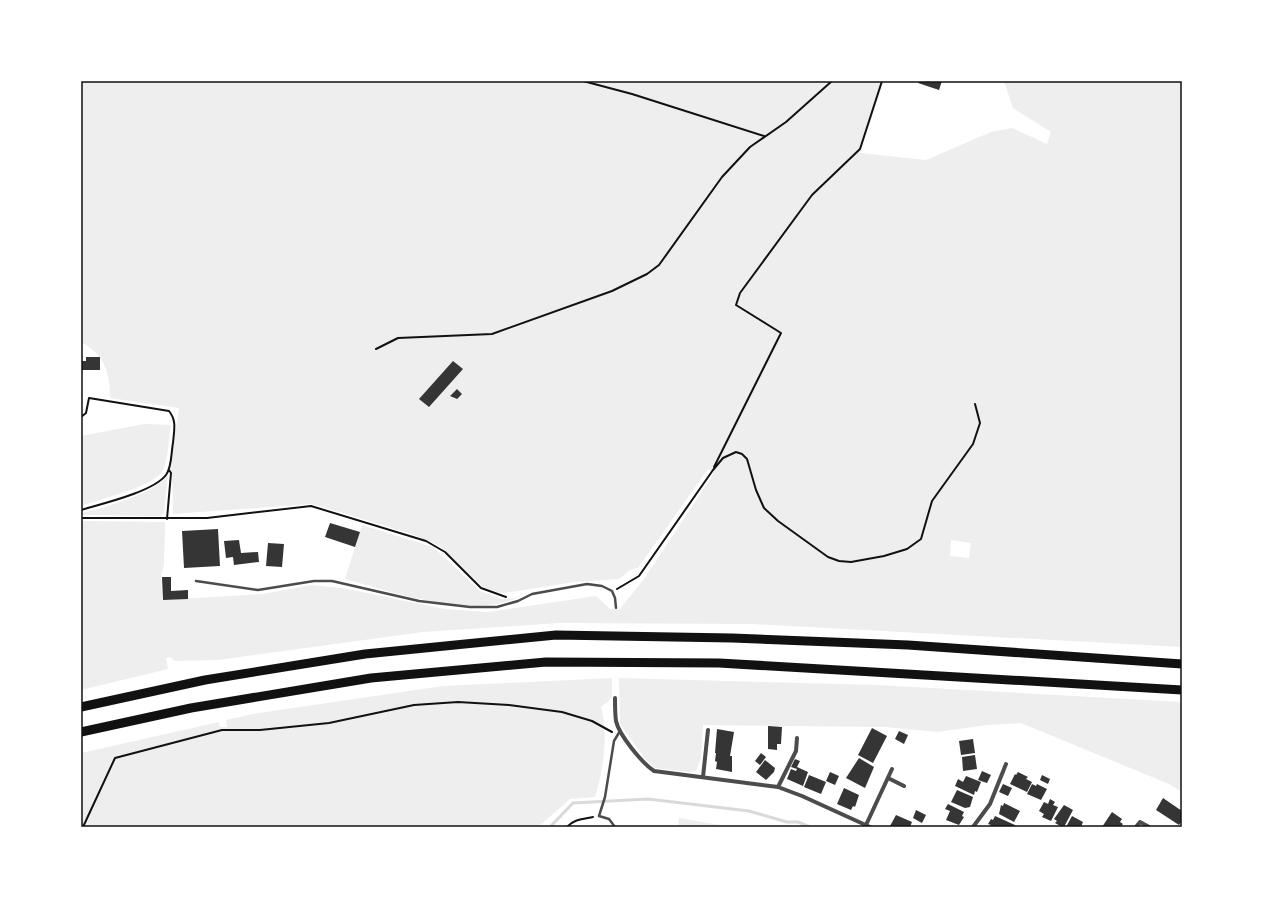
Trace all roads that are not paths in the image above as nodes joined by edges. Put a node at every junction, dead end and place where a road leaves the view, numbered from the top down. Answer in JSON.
{"nodes":[{"id":1,"x":196,"y":581,"type":"dead end"},
{"id":2,"x":616,"y":608,"type":"dead end"},
{"id":3,"x":1182,"y":664,"type":"edge"},
{"id":4,"x":1182,"y":690,"type":"edge"},
{"id":5,"x":615,"y":698,"type":"dead end"},
{"id":6,"x":81,"y":707,"type":"edge"},
{"id":7,"x":708,"y":730,"type":"dead end"},
{"id":8,"x":621,"y":731,"type":"junction"},
{"id":9,"x":81,"y":732,"type":"edge"},
{"id":10,"x":797,"y":738,"type":"dead end"},
{"id":11,"x":1006,"y":764,"type":"dead end"},
{"id":12,"x":892,"y":770,"type":"dead end"},
{"id":13,"x":703,"y":777,"type":"junction"},
{"id":14,"x":888,"y":778,"type":"junction"},
{"id":15,"x":904,"y":786,"type":"dead end"},
{"id":16,"x":778,"y":787,"type":"junction"},
{"id":17,"x":868,"y":826,"type":"edge"},
{"id":18,"x":615,"y":827,"type":"edge"},
{"id":19,"x":973,"y":827,"type":"edge"},
{"id":20,"x":1136,"y":827,"type":"edge"},
{"id":21,"x":1149,"y":827,"type":"edge"}],
"edges":[{"from":1,"to":2,"type":"lane"},
{"from":3,"to":6,"type":"highway"},
{"from":4,"to":9,"type":"highway"},
{"from":5,"to":8,"type":"street"},
{"from":7,"to":13,"type":"street"},
{"from":8,"to":13,"type":"street"},
{"from":8,"to":18,"type":"lane"},
{"from":10,"to":16,"type":"street"},
{"from":11,"to":19,"type":"street"},
{"from":12,"to":14,"type":"street"},
{"from":13,"to":16,"type":"street"},
{"from":14,"to":15,"type":"street"},
{"from":14,"to":17,"type":"street"},
{"from":16,"to":17,"type":"street"},
{"from":20,"to":21,"type":"street"}]}
